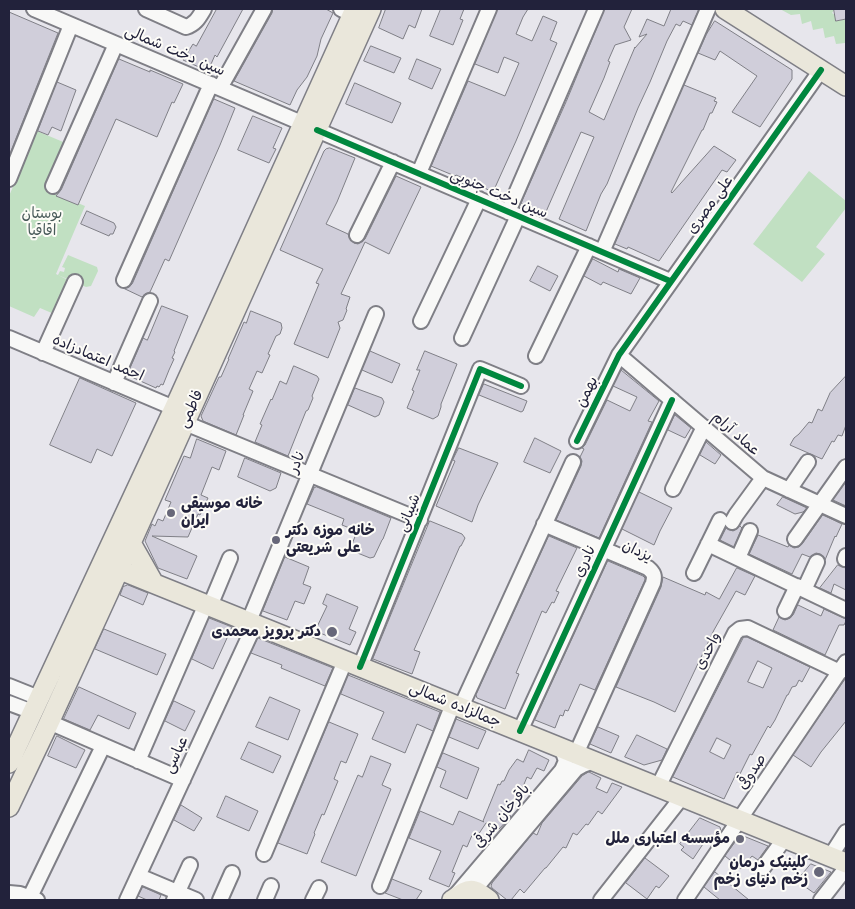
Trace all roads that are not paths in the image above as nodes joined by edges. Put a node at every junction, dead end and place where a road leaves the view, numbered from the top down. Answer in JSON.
{"nodes":[{"id":1,"x":34,"y":9,"type":"edge"},
{"id":2,"x":146,"y":9,"type":"edge"},
{"id":3,"x":204,"y":9,"type":"edge"},
{"id":4,"x":264,"y":9,"type":"edge"},
{"id":5,"x":371,"y":9,"type":"edge"},
{"id":6,"x":489,"y":9,"type":"edge"},
{"id":7,"x":596,"y":9,"type":"edge"},
{"id":8,"x":708,"y":9,"type":"edge"},
{"id":9,"x":725,"y":9,"type":"edge"},
{"id":10,"x":747,"y":9,"type":"edge"},
{"id":11,"x":350,"y":11,"type":"edge"},
{"id":12,"x":72,"y":25,"type":"junction"},
{"id":13,"x":116,"y":44,"type":"junction"},
{"id":14,"x":825,"y":66,"type":"junction"},
{"id":15,"x":846,"y":72,"type":"edge"},
{"id":16,"x":215,"y":86,"type":"junction"},
{"id":17,"x":846,"y":86,"type":"edge"},
{"id":18,"x":310,"y":127,"type":"junction"},
{"id":19,"x":393,"y":162,"type":"junction"},
{"id":20,"x":419,"y":173,"type":"junction"},
{"id":21,"x":9,"y":180,"type":"edge"},
{"id":22,"x":53,"y":186,"type":"dead end"},
{"id":23,"x":479,"y":199,"type":"junction"},
{"id":24,"x":513,"y":214,"type":"junction"},
{"id":25,"x":357,"y":235,"type":"dead end"},
{"id":26,"x":588,"y":246,"type":"junction"},
{"id":27,"x":602,"y":252,"type":"junction"},
{"id":28,"x":124,"y":280,"type":"dead end"},
{"id":29,"x":75,"y":282,"type":"dead end"},
{"id":30,"x":670,"y":282,"type":"junction"},
{"id":31,"x":150,"y":301,"type":"dead end"},
{"id":32,"x":376,"y":314,"type":"dead end"},
{"id":33,"x":421,"y":321,"type":"dead end"},
{"id":34,"x":9,"y":338,"type":"edge"},
{"id":35,"x":462,"y":338,"type":"dead end"},
{"id":36,"x":44,"y":353,"type":"junction"},
{"id":37,"x":619,"y":355,"type":"junction"},
{"id":38,"x":536,"y":356,"type":"dead end"},
{"id":39,"x":114,"y":383,"type":"junction"},
{"id":40,"x":521,"y":386,"type":"dead end"},
{"id":41,"x":672,"y":400,"type":"junction"},
{"id":42,"x":182,"y":415,"type":"junction"},
{"id":43,"x":704,"y":427,"type":"junction"},
{"id":44,"x":577,"y":441,"type":"dead end"},
{"id":45,"x":573,"y":462,"type":"dead end"},
{"id":46,"x":808,"y":462,"type":"dead end"},
{"id":47,"x":846,"y":467,"type":"edge"},
{"id":48,"x":310,"y":474,"type":"junction"},
{"id":49,"x":763,"y":478,"type":"junction"},
{"id":50,"x":673,"y":489,"type":"dead end"},
{"id":51,"x":789,"y":490,"type":"junction"},
{"id":52,"x":820,"y":504,"type":"junction"},
{"id":53,"x":846,"y":516,"type":"edge"},
{"id":54,"x":420,"y":520,"type":"junction"},
{"id":55,"x":544,"y":524,"type":"junction"},
{"id":56,"x":750,"y":531,"type":"dead end"},
{"id":57,"x":795,"y":538,"type":"dead end"},
{"id":58,"x":131,"y":542,"type":"junction"},
{"id":59,"x":708,"y":544,"type":"junction"},
{"id":60,"x":604,"y":550,"type":"junction"},
{"id":61,"x":230,"y":558,"type":"dead end"},
{"id":62,"x":738,"y":558,"type":"junction"},
{"id":63,"x":817,"y":562,"type":"dead end"},
{"id":64,"x":110,"y":566,"type":"junction"},
{"id":65,"x":694,"y":573,"type":"dead end"},
{"id":66,"x":153,"y":582,"type":"junction"},
{"id":67,"x":800,"y":588,"type":"junction"},
{"id":68,"x":208,"y":605,"type":"junction"},
{"id":69,"x":846,"y":610,"type":"edge"},
{"id":70,"x":785,"y":611,"type":"dead end"},
{"id":71,"x":252,"y":623,"type":"junction"},
{"id":72,"x":353,"y":664,"type":"junction"},
{"id":73,"x":843,"y":667,"type":"edge"},
{"id":74,"x":9,"y":686,"type":"edge"},
{"id":75,"x":9,"y":703,"type":"edge"},
{"id":76,"x":36,"y":705,"type":"junction"},
{"id":77,"x":457,"y":706,"type":"junction"},
{"id":78,"x":49,"y":722,"type":"junction"},
{"id":79,"x":520,"y":732,"type":"junction"},
{"id":80,"x":103,"y":746,"type":"junction"},
{"id":81,"x":569,"y":751,"type":"junction"},
{"id":82,"x":138,"y":761,"type":"junction"},
{"id":83,"x":594,"y":761,"type":"junction"},
{"id":84,"x":9,"y":763,"type":"edge"},
{"id":85,"x":183,"y":780,"type":"junction"},
{"id":86,"x":658,"y":787,"type":"junction"},
{"id":87,"x":682,"y":797,"type":"junction"},
{"id":88,"x":9,"y":807,"type":"edge"},
{"id":89,"x":739,"y":820,"type":"junction"},
{"id":90,"x":846,"y":832,"type":"edge"},
{"id":91,"x":784,"y":838,"type":"junction"},
{"id":92,"x":264,"y":854,"type":"dead end"},
{"id":93,"x":838,"y":860,"type":"edge"},
{"id":94,"x":190,"y":866,"type":"dead end"},
{"id":95,"x":763,"y":868,"type":"dead end"},
{"id":96,"x":846,"y":868,"type":"edge"},
{"id":97,"x":232,"y":873,"type":"dead end"},
{"id":98,"x":138,"y":876,"type":"junction"},
{"id":99,"x":271,"y":886,"type":"dead end"},
{"id":100,"x":380,"y":886,"type":"dead end"},
{"id":101,"x":9,"y":893,"type":"edge"},
{"id":102,"x":176,"y":896,"type":"edge"},
{"id":103,"x":483,"y":896,"type":"edge"},
{"id":104,"x":34,"y":899,"type":"edge"},
{"id":105,"x":127,"y":900,"type":"edge"},
{"id":106,"x":196,"y":900,"type":"edge"},
{"id":107,"x":220,"y":900,"type":"edge"},
{"id":108,"x":265,"y":900,"type":"edge"},
{"id":109,"x":452,"y":900,"type":"edge"},
{"id":110,"x":601,"y":900,"type":"edge"},
{"id":111,"x":685,"y":900,"type":"edge"},
{"id":112,"x":821,"y":900,"type":"edge"}],
"edges":[{"from":1,"to":12,"type":"street","name":"سین دخت شمالی"},
{"from":2,"to":3,"type":"street"},
{"from":4,"to":16,"type":"street"},
{"from":5,"to":18,"type":"main road","name":"فاطمی"},
{"from":6,"to":20,"type":"street"},
{"from":7,"to":24,"type":"street"},
{"from":8,"to":27,"type":"street"},
{"from":9,"to":14,"type":"main road"},
{"from":10,"to":14,"type":"main road"},
{"from":11,"to":18,"type":"main road","name":"فاطمی"},
{"from":12,"to":13,"type":"street","name":"سین دخت شمالی"},
{"from":12,"to":21,"type":"street"},
{"from":13,"to":16,"type":"street","name":"سین دخت شمالی"},
{"from":13,"to":22,"type":"street"},
{"from":14,"to":15,"type":"main road"},
{"from":14,"to":17,"type":"main road"},
{"from":14,"to":30,"type":"street","name":"علی مصری"},
{"from":16,"to":18,"type":"street","name":"سین دخت شمالی"},
{"from":16,"to":28,"type":"street"},
{"from":18,"to":19,"type":"street","name":"سین دخت جنوبی"},
{"from":18,"to":42,"type":"main road","name":"فاطمی"},
{"from":19,"to":20,"type":"street","name":"سین دخت جنوبی"},
{"from":19,"to":25,"type":"street"},
{"from":20,"to":23,"type":"street","name":"سین دخت جنوبی"},
{"from":23,"to":24,"type":"street","name":"سین دخت جنوبی"},
{"from":23,"to":33,"type":"street"},
{"from":24,"to":26,"type":"street","name":"سین دخت جنوبی"},
{"from":24,"to":35,"type":"street"},
{"from":26,"to":27,"type":"street","name":"سین دخت جنوبی"},
{"from":26,"to":38,"type":"street"},
{"from":27,"to":30,"type":"street","name":"سین دخت جنوبی"},
{"from":29,"to":36,"type":"street"},
{"from":30,"to":37,"type":"street","name":"علی مصری"},
{"from":31,"to":39,"type":"street"},
{"from":32,"to":48,"type":"street","name":"نادر"},
{"from":34,"to":36,"type":"street","name":"احمد اعتمادزاده"},
{"from":36,"to":39,"type":"street","name":"احمد اعتمادزاده"},
{"from":37,"to":41,"type":"street","name":"عماد آرام"},
{"from":37,"to":44,"type":"street","name":"بهمن"},
{"from":39,"to":42,"type":"street","name":"احمد اعتمادزاده"},
{"from":40,"to":54,"type":"street","name":"شیبانی"},
{"from":41,"to":43,"type":"street","name":"عماد آرام"},
{"from":41,"to":60,"type":"street","name":"نادری"},
{"from":42,"to":48,"type":"street","name":"احمد اعتمادزاده"},
{"from":42,"to":58,"type":"main road","name":"فاطمی"},
{"from":42,"to":64,"type":"main road","name":"فاطمی"},
{"from":43,"to":49,"type":"street","name":"عماد آرام"},
{"from":43,"to":50,"type":"street"},
{"from":45,"to":55,"type":"street"},
{"from":46,"to":51,"type":"street"},
{"from":47,"to":52,"type":"street"},
{"from":48,"to":54,"type":"street","name":"احمد اعتمادزاده"},
{"from":48,"to":71,"type":"street","name":"نادر"},
{"from":49,"to":51,"type":"street","name":"عماد آرام"},
{"from":49,"to":59,"type":"street"},
{"from":51,"to":52,"type":"street","name":"عماد آرام"},
{"from":52,"to":53,"type":"street","name":"عماد آرام"},
{"from":52,"to":57,"type":"street"},
{"from":54,"to":72,"type":"street","name":"شیبانی"},
{"from":55,"to":60,"type":"street","name":"یزدان"},
{"from":55,"to":77,"type":"street"},
{"from":56,"to":62,"type":"street"},
{"from":58,"to":64,"type":"main road","name":"فاطمی"},
{"from":58,"to":66,"type":"main road"},
{"from":59,"to":62,"type":"street"},
{"from":59,"to":65,"type":"street"},
{"from":60,"to":79,"type":"street","name":"نادری"},
{"from":60,"to":81,"type":"street","name":"یزدان"},
{"from":61,"to":68,"type":"street"},
{"from":62,"to":67,"type":"street"},
{"from":63,"to":67,"type":"street"},
{"from":64,"to":66,"type":"main road","name":"جمالزاده شمالی"},
{"from":64,"to":76,"type":"main road","name":"فاطمی"},
{"from":64,"to":78,"type":"main road","name":"فاطمی"},
{"from":66,"to":68,"type":"main road","name":"جمالزاده شمالی"},
{"from":67,"to":69,"type":"street"},
{"from":67,"to":70,"type":"street"},
{"from":68,"to":71,"type":"main road","name":"جمالزاده شمالی"},
{"from":68,"to":82,"type":"street"},
{"from":71,"to":72,"type":"main road","name":"جمالزاده شمالی"},
{"from":71,"to":85,"type":"street","name":"عباسی"},
{"from":72,"to":77,"type":"main road","name":"جمالزاده شمالی"},
{"from":72,"to":92,"type":"street","name":"شیبانی"},
{"from":73,"to":86,"type":"street","name":"واحدی"},
{"from":73,"to":89,"type":"street","name":"صدوقی"},
{"from":74,"to":76,"type":"street"},
{"from":75,"to":76,"type":"street"},
{"from":76,"to":84,"type":"main road","name":"فاطمی"},
{"from":77,"to":79,"type":"main road","name":"جمالزاده شمالی"},
{"from":77,"to":100,"type":"street"},
{"from":78,"to":80,"type":"street"},
{"from":78,"to":88,"type":"main road","name":"فاطمی"},
{"from":79,"to":81,"type":"main road","name":"جمالزاده شمالی"},
{"from":80,"to":82,"type":"street"},
{"from":80,"to":104,"type":"street"},
{"from":81,"to":83,"type":"main road","name":"جمالزاده شمالی"},
{"from":81,"to":109,"type":"street","name":"باقرخان شرقی"},
{"from":82,"to":85,"type":"street"},
{"from":83,"to":86,"type":"main road","name":"جمالزاده شمالی"},
{"from":83,"to":103,"type":"street"},
{"from":85,"to":98,"type":"street","name":"عباسی"},
{"from":86,"to":87,"type":"main road","name":"جمالزاده شمالی"},
{"from":87,"to":89,"type":"main road","name":"جمالزاده شمالی"},
{"from":87,"to":110,"type":"street"},
{"from":89,"to":91,"type":"main road","name":"جمالزاده شمالی"},
{"from":89,"to":111,"type":"street","name":"صدوقی"},
{"from":90,"to":93,"type":"street"},
{"from":91,"to":93,"type":"main road","name":"جمالزاده شمالی"},
{"from":91,"to":95,"type":"street"},
{"from":94,"to":102,"type":"street"},
{"from":96,"to":112,"type":"street"},
{"from":97,"to":107,"type":"street"},
{"from":98,"to":102,"type":"street"},
{"from":98,"to":105,"type":"street","name":"عباسی"},
{"from":99,"to":108,"type":"street"},
{"from":101,"to":104,"type":"street"},
{"from":102,"to":106,"type":"street"},
{"from":103,"to":109,"type":"main road"}]}
